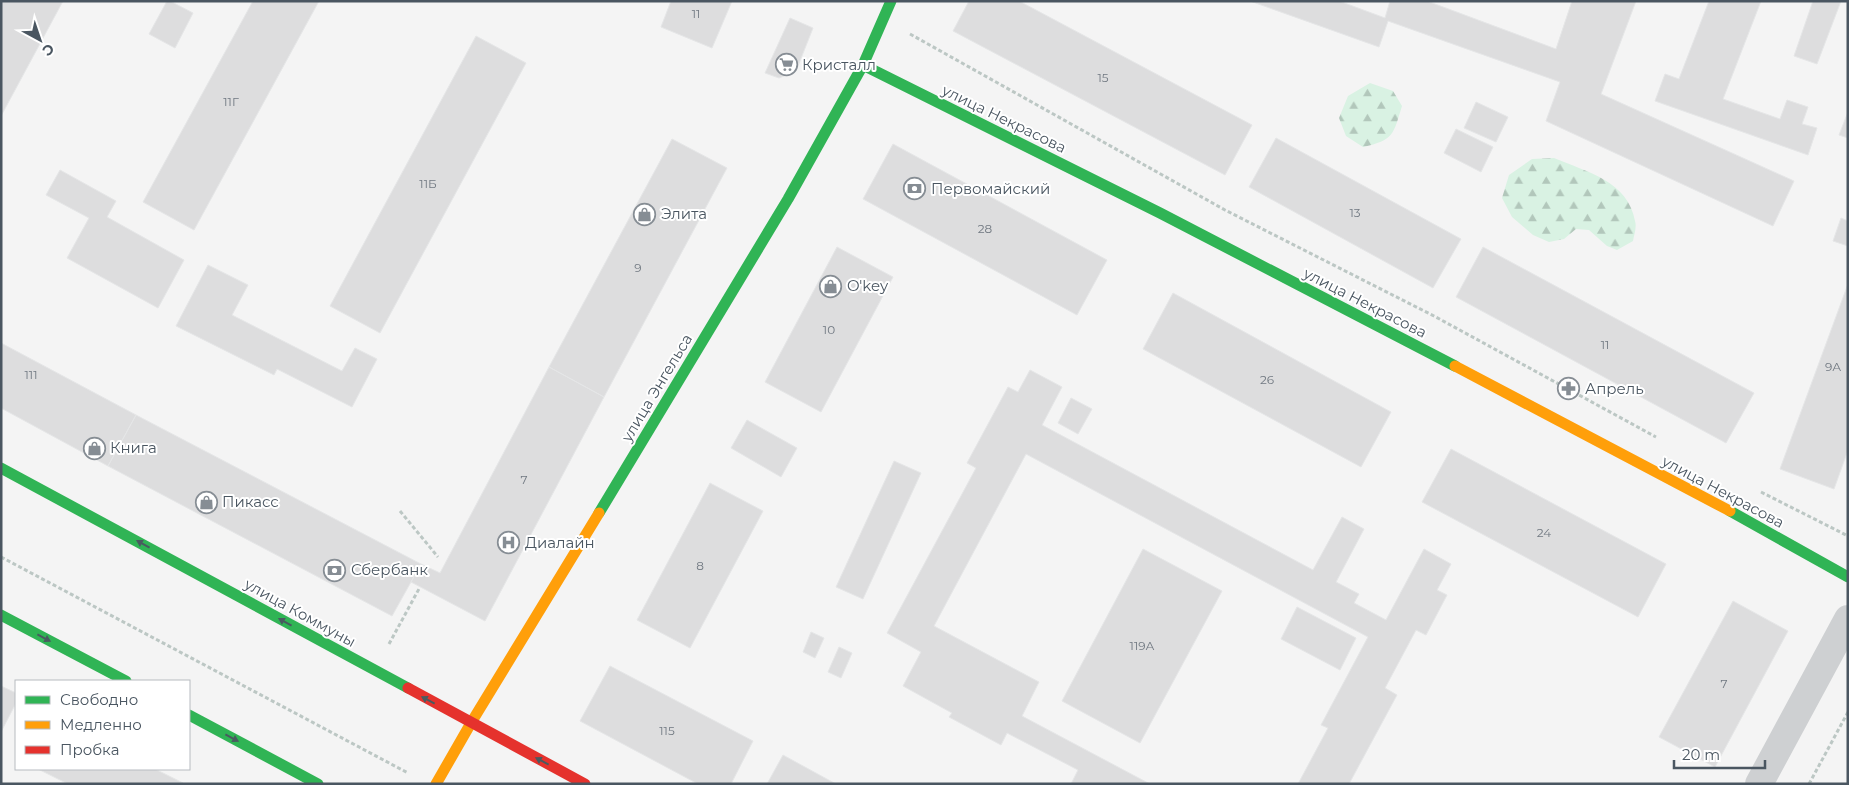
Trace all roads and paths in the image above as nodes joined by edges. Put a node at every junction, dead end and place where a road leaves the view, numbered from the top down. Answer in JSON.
{"nodes":[{"id":1,"x":891,"y":1,"type":"edge"},
{"id":2,"x":910,"y":34,"type":"dead end"},
{"id":3,"x":862,"y":66,"type":"junction"},
{"id":4,"x":1664,"y":441,"type":"dead end"},
{"id":5,"x":1,"y":468,"type":"edge"},
{"id":6,"x":1760,"y":491,"type":"dead end"},
{"id":7,"x":400,"y":511,"type":"dead end"},
{"id":8,"x":1848,"y":536,"type":"edge"},
{"id":9,"x":1,"y":557,"type":"edge"},
{"id":10,"x":438,"y":557,"type":"dead end"},
{"id":11,"x":1848,"y":577,"type":"edge"},
{"id":12,"x":420,"y":587,"type":"dead end"},
{"id":13,"x":1,"y":615,"type":"edge"},
{"id":14,"x":1848,"y":619,"type":"edge"},
{"id":15,"x":374,"y":671,"type":"junction"},
{"id":16,"x":124,"y":680,"type":"edge"},
{"id":17,"x":1848,"y":712,"type":"edge"},
{"id":18,"x":190,"y":716,"type":"edge"},
{"id":19,"x":471,"y":723,"type":"junction"},
{"id":20,"x":411,"y":774,"type":"dead end"},
{"id":21,"x":318,"y":784,"type":"edge"},
{"id":22,"x":436,"y":784,"type":"edge"},
{"id":23,"x":585,"y":784,"type":"edge"},
{"id":24,"x":1759,"y":784,"type":"edge"},
{"id":25,"x":1809,"y":784,"type":"edge"}],
"edges":[{"from":1,"to":3,"type":"street","name":"улица Энгельса"},
{"from":2,"to":4,"type":"path"},
{"from":3,"to":11,"type":"street","name":"улица Некрасова"},
{"from":3,"to":19,"type":"street","name":"улица Энгельса"},
{"from":15,"to":5,"type":"street","name":"улица Коммуны","one_way":true},
{"from":6,"to":8,"type":"path"},
{"from":7,"to":10,"type":"path"},
{"from":9,"to":20,"type":"path"},
{"from":12,"to":15,"type":"path"},
{"from":13,"to":16,"type":"street","one_way":true},
{"from":14,"to":24,"type":"street"},
{"from":19,"to":15,"type":"street","name":"улица Коммуны","one_way":true},
{"from":17,"to":25,"type":"path"},
{"from":18,"to":21,"type":"street","one_way":true},
{"from":19,"to":22,"type":"street","name":"улица Энгельса"},
{"from":23,"to":19,"type":"street","name":"улица Коммуны","one_way":true}]}
